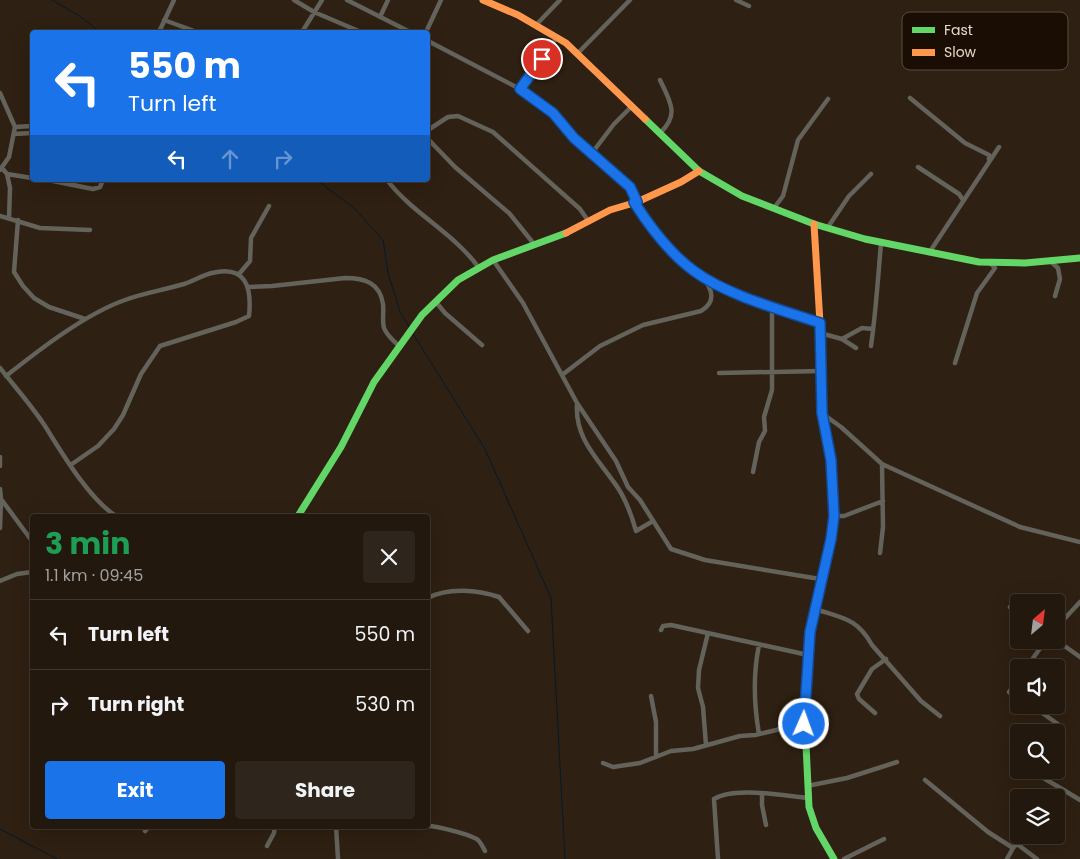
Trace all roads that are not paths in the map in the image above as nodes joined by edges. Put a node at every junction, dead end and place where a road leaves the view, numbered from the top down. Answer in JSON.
{"nodes":[{"id":1,"x":174,"y":0,"type":"edge"},
{"id":2,"x":294,"y":0,"type":"edge"},
{"id":3,"x":322,"y":0,"type":"edge"},
{"id":4,"x":347,"y":0,"type":"edge"},
{"id":5,"x":388,"y":0,"type":"edge"},
{"id":6,"x":442,"y":0,"type":"edge"},
{"id":7,"x":484,"y":0,"type":"edge"},
{"id":8,"x":560,"y":0,"type":"edge"},
{"id":9,"x":630,"y":0,"type":"edge"},
{"id":10,"x":736,"y":0,"type":"edge"},
{"id":11,"x":749,"y":6,"type":"dead end"},
{"id":12,"x":314,"y":12,"type":"junction"},
{"id":13,"x":380,"y":17,"type":"junction"},
{"id":14,"x":164,"y":20,"type":"junction"},
{"id":15,"x":536,"y":25,"type":"junction"},
{"id":16,"x":161,"y":30,"type":"edge"},
{"id":17,"x":192,"y":30,"type":"edge"},
{"id":18,"x":303,"y":30,"type":"edge"},
{"id":19,"x":356,"y":30,"type":"edge"},
{"id":20,"x":406,"y":30,"type":"edge"},
{"id":21,"x":427,"y":30,"type":"edge"},
{"id":22,"x":557,"y":37,"type":"junction"},
{"id":23,"x":430,"y":42,"type":"edge"},
{"id":24,"x":576,"y":54,"type":"junction"},
{"id":25,"x":660,"y":80,"type":"dead end"},
{"id":26,"x":520,"y":89,"type":"junction"},
{"id":27,"x":0,"y":93,"type":"edge"},
{"id":28,"x":910,"y":98,"type":"dead end"},
{"id":29,"x":828,"y":99,"type":"dead end"},
{"id":30,"x":631,"y":107,"type":"junction"},
{"id":31,"x":30,"y":126,"type":"edge"},
{"id":32,"x":15,"y":127,"type":"junction"},
{"id":33,"x":430,"y":129,"type":"edge"},
{"id":34,"x":30,"y":132,"type":"edge"},
{"id":35,"x":660,"y":133,"type":"junction"},
{"id":36,"x":14,"y":134,"type":"junction"},
{"id":37,"x":430,"y":141,"type":"edge"},
{"id":38,"x":1000,"y":147,"type":"dead end"},
{"id":39,"x":592,"y":153,"type":"junction"},
{"id":40,"x":989,"y":160,"type":"junction"},
{"id":41,"x":918,"y":167,"type":"dead end"},
{"id":42,"x":1,"y":169,"type":"edge"},
{"id":43,"x":699,"y":171,"type":"junction"},
{"id":44,"x":7,"y":174,"type":"junction"},
{"id":45,"x":872,"y":174,"type":"dead end"},
{"id":46,"x":30,"y":178,"type":"edge"},
{"id":47,"x":58,"y":182,"type":"edge"},
{"id":48,"x":102,"y":182,"type":"edge"},
{"id":49,"x":389,"y":182,"type":"edge"},
{"id":50,"x":963,"y":200,"type":"junction"},
{"id":51,"x":635,"y":202,"type":"junction"},
{"id":52,"x":269,"y":206,"type":"dead end"},
{"id":53,"x":774,"y":208,"type":"junction"},
{"id":54,"x":0,"y":216,"type":"edge"},
{"id":55,"x":9,"y":218,"type":"junction"},
{"id":56,"x":18,"y":220,"type":"junction"},
{"id":57,"x":589,"y":222,"type":"junction"},
{"id":58,"x":814,"y":224,"type":"junction"},
{"id":59,"x":828,"y":227,"type":"junction"},
{"id":60,"x":90,"y":230,"type":"dead end"},
{"id":61,"x":881,"y":243,"type":"junction"},
{"id":62,"x":534,"y":244,"type":"junction"},
{"id":63,"x":928,"y":252,"type":"junction"},
{"id":64,"x":1080,"y":258,"type":"edge"},
{"id":65,"x":493,"y":260,"type":"junction"},
{"id":66,"x":1049,"y":260,"type":"junction"},
{"id":67,"x":991,"y":264,"type":"junction"},
{"id":68,"x":479,"y":268,"type":"junction"},
{"id":69,"x":239,"y":274,"type":"junction"},
{"id":70,"x":703,"y":277,"type":"junction"},
{"id":71,"x":248,"y":287,"type":"junction"},
{"id":72,"x":1055,"y":296,"type":"dead end"},
{"id":73,"x":436,"y":302,"type":"junction"},
{"id":74,"x":772,"y":307,"type":"junction"},
{"id":75,"x":85,"y":319,"type":"junction"},
{"id":76,"x":820,"y":323,"type":"junction"},
{"id":77,"x":874,"y":329,"type":"junction"},
{"id":78,"x":820,"y":333,"type":"junction"},
{"id":79,"x":842,"y":339,"type":"junction"},
{"id":80,"x":482,"y":345,"type":"dead end"},
{"id":81,"x":871,"y":346,"type":"dead end"},
{"id":82,"x":400,"y":347,"type":"junction"},
{"id":83,"x":856,"y":348,"type":"dead end"},
{"id":84,"x":955,"y":363,"type":"dead end"},
{"id":85,"x":0,"y":368,"type":"edge"},
{"id":86,"x":771,"y":371,"type":"junction"},
{"id":87,"x":821,"y":372,"type":"junction"},
{"id":88,"x":719,"y":373,"type":"dead end"},
{"id":89,"x":562,"y":375,"type":"junction"},
{"id":90,"x":6,"y":376,"type":"junction"},
{"id":91,"x":577,"y":403,"type":"junction"},
{"id":92,"x":822,"y":413,"type":"junction"},
{"id":93,"x":0,"y":457,"type":"edge"},
{"id":94,"x":72,"y":464,"type":"junction"},
{"id":95,"x":882,"y":464,"type":"junction"},
{"id":96,"x":0,"y":466,"type":"edge"},
{"id":97,"x":753,"y":472,"type":"dead end"},
{"id":98,"x":0,"y":489,"type":"edge"},
{"id":99,"x":1,"y":499,"type":"junction"},
{"id":100,"x":883,"y":501,"type":"junction"},
{"id":101,"x":114,"y":514,"type":"edge"},
{"id":102,"x":299,"y":514,"type":"edge"},
{"id":103,"x":834,"y":516,"type":"junction"},
{"id":104,"x":654,"y":521,"type":"junction"},
{"id":105,"x":0,"y":528,"type":"edge"},
{"id":106,"x":30,"y":538,"type":"edge"},
{"id":107,"x":1080,"y":542,"type":"edge"},
{"id":108,"x":880,"y":552,"type":"dead end"},
{"id":109,"x":30,"y":572,"type":"edge"},
{"id":110,"x":820,"y":579,"type":"junction"},
{"id":111,"x":0,"y":581,"type":"edge"},
{"id":112,"x":430,"y":597,"type":"edge"},
{"id":113,"x":1080,"y":602,"type":"edge"},
{"id":114,"x":815,"y":609,"type":"junction"},
{"id":115,"x":1065,"y":618,"type":"edge"},
{"id":116,"x":661,"y":630,"type":"dead end"},
{"id":117,"x":528,"y":631,"type":"dead end"},
{"id":118,"x":708,"y":633,"type":"junction"},
{"id":119,"x":759,"y":646,"type":"junction"},
{"id":120,"x":1065,"y":646,"type":"edge"},
{"id":121,"x":808,"y":655,"type":"junction"},
{"id":122,"x":1080,"y":657,"type":"edge"},
{"id":123,"x":886,"y":659,"type":"junction"},
{"id":124,"x":651,"y":696,"type":"dead end"},
{"id":125,"x":875,"y":713,"type":"dead end"},
{"id":126,"x":1044,"y":714,"type":"edge"},
{"id":127,"x":940,"y":716,"type":"dead end"},
{"id":128,"x":1058,"y":724,"type":"edge"},
{"id":129,"x":805,"y":726,"type":"junction"},
{"id":130,"x":759,"y":734,"type":"junction"},
{"id":131,"x":706,"y":745,"type":"junction"},
{"id":132,"x":656,"y":757,"type":"junction"},
{"id":133,"x":603,"y":762,"type":"dead end"},
{"id":134,"x":898,"y":762,"type":"dead end"},
{"id":135,"x":1045,"y":779,"type":"edge"},
{"id":136,"x":926,"y":780,"type":"dead end"},
{"id":137,"x":807,"y":786,"type":"junction"},
{"id":138,"x":1062,"y":789,"type":"edge"},
{"id":139,"x":1065,"y":791,"type":"edge"},
{"id":140,"x":762,"y":794,"type":"junction"},
{"id":141,"x":808,"y":798,"type":"junction"},
{"id":142,"x":1080,"y":800,"type":"edge"},
{"id":143,"x":766,"y":825,"type":"dead end"},
{"id":144,"x":430,"y":826,"type":"edge"},
{"id":145,"x":275,"y":829,"type":"edge"},
{"id":146,"x":336,"y":829,"type":"edge"},
{"id":147,"x":884,"y":839,"type":"dead end"},
{"id":148,"x":267,"y":846,"type":"dead end"},
{"id":149,"x":1015,"y":846,"type":"junction"},
{"id":150,"x":485,"y":850,"type":"dead end"},
{"id":151,"x":338,"y":859,"type":"edge"},
{"id":152,"x":718,"y":859,"type":"edge"},
{"id":153,"x":834,"y":859,"type":"edge"},
{"id":154,"x":844,"y":859,"type":"edge"},
{"id":155,"x":1007,"y":859,"type":"edge"},
{"id":156,"x":1037,"y":859,"type":"edge"}],
"edges":[{"from":1,"to":14,"type":"street"},
{"from":2,"to":12,"type":"street"},
{"from":3,"to":12,"type":"street"},
{"from":4,"to":13,"type":"street"},
{"from":5,"to":13,"type":"street"},
{"from":6,"to":21,"type":"street"},
{"from":7,"to":15,"type":"street"},
{"from":8,"to":15,"type":"street"},
{"from":9,"to":24,"type":"street"},
{"from":10,"to":11,"type":"street"},
{"from":12,"to":18,"type":"street"},
{"from":12,"to":19,"type":"street"},
{"from":13,"to":20,"type":"street"},
{"from":14,"to":16,"type":"street"},
{"from":14,"to":17,"type":"street"},
{"from":15,"to":22,"type":"street"},
{"from":22,"to":24,"type":"street"},
{"from":22,"to":26,"type":"street"},
{"from":23,"to":26,"type":"street"},
{"from":24,"to":30,"type":"street"},
{"from":25,"to":35,"type":"street"},
{"from":26,"to":39,"type":"street"},
{"from":27,"to":32,"type":"street"},
{"from":28,"to":40,"type":"street"},
{"from":29,"to":53,"type":"street"},
{"from":30,"to":35,"type":"street"},
{"from":30,"to":39,"type":"street"},
{"from":31,"to":32,"type":"street"},
{"from":32,"to":36,"type":"street"},
{"from":33,"to":57,"type":"street"},
{"from":34,"to":36,"type":"street"},
{"from":35,"to":43,"type":"street"},
{"from":36,"to":42,"type":"street"},
{"from":37,"to":62,"type":"street"},
{"from":38,"to":40,"type":"street"},
{"from":39,"to":51,"type":"street"},
{"from":40,"to":50,"type":"street"},
{"from":41,"to":50,"type":"street"},
{"from":42,"to":44,"type":"street"},
{"from":43,"to":51,"type":"street"},
{"from":43,"to":53,"type":"street"},
{"from":44,"to":46,"type":"street"},
{"from":44,"to":55,"type":"street"},
{"from":45,"to":59,"type":"street"},
{"from":47,"to":48,"type":"street"},
{"from":49,"to":68,"type":"street"},
{"from":50,"to":63,"type":"street"},
{"from":51,"to":57,"type":"street"},
{"from":51,"to":70,"type":"street"},
{"from":52,"to":69,"type":"street"},
{"from":53,"to":58,"type":"street"},
{"from":54,"to":55,"type":"street"},
{"from":55,"to":56,"type":"street"},
{"from":56,"to":60,"type":"street"},
{"from":56,"to":75,"type":"street"},
{"from":57,"to":62,"type":"street"},
{"from":58,"to":59,"type":"street"},
{"from":58,"to":76,"type":"street"},
{"from":59,"to":61,"type":"street"},
{"from":61,"to":63,"type":"street"},
{"from":61,"to":77,"type":"street"},
{"from":62,"to":65,"type":"street"},
{"from":63,"to":67,"type":"street"},
{"from":64,"to":66,"type":"street"},
{"from":65,"to":68,"type":"street"},
{"from":65,"to":89,"type":"street"},
{"from":66,"to":67,"type":"street"},
{"from":66,"to":72,"type":"street"},
{"from":67,"to":84,"type":"street"},
{"from":68,"to":73,"type":"street"},
{"from":69,"to":71,"type":"street"},
{"from":69,"to":75,"type":"street"},
{"from":70,"to":74,"type":"street"},
{"from":70,"to":89,"type":"street"},
{"from":71,"to":82,"type":"street"},
{"from":71,"to":94,"type":"street"},
{"from":73,"to":80,"type":"street"},
{"from":73,"to":82,"type":"street"},
{"from":74,"to":76,"type":"street"},
{"from":74,"to":86,"type":"street"},
{"from":75,"to":90,"type":"street"},
{"from":76,"to":78,"type":"street"},
{"from":77,"to":79,"type":"street"},
{"from":77,"to":81,"type":"street"},
{"from":78,"to":79,"type":"street"},
{"from":78,"to":87,"type":"street"},
{"from":79,"to":83,"type":"street"},
{"from":82,"to":102,"type":"street"},
{"from":85,"to":90,"type":"street"},
{"from":86,"to":87,"type":"street"},
{"from":86,"to":88,"type":"street"},
{"from":86,"to":97,"type":"street"},
{"from":87,"to":92,"type":"street"},
{"from":89,"to":91,"type":"street"},
{"from":90,"to":94,"type":"street"},
{"from":91,"to":104,"type":"street"},
{"from":91,"to":104,"type":"street"},
{"from":92,"to":95,"type":"street"},
{"from":92,"to":103,"type":"street"},
{"from":93,"to":96,"type":"street"},
{"from":94,"to":101,"type":"street"},
{"from":95,"to":100,"type":"street"},
{"from":95,"to":107,"type":"street"},
{"from":98,"to":99,"type":"street"},
{"from":99,"to":105,"type":"street"},
{"from":99,"to":106,"type":"street"},
{"from":100,"to":103,"type":"street"},
{"from":100,"to":108,"type":"street"},
{"from":103,"to":110,"type":"street"},
{"from":104,"to":110,"type":"street"},
{"from":109,"to":111,"type":"street"},
{"from":110,"to":114,"type":"street"},
{"from":112,"to":117,"type":"street"},
{"from":113,"to":115,"type":"street"},
{"from":114,"to":121,"type":"street"},
{"from":114,"to":123,"type":"street"},
{"from":116,"to":118,"type":"street"},
{"from":118,"to":119,"type":"street"},
{"from":118,"to":131,"type":"street"},
{"from":119,"to":121,"type":"street"},
{"from":119,"to":130,"type":"street"},
{"from":120,"to":122,"type":"street"},
{"from":121,"to":129,"type":"street"},
{"from":123,"to":125,"type":"street"},
{"from":123,"to":127,"type":"street"},
{"from":124,"to":132,"type":"street"},
{"from":126,"to":128,"type":"street"},
{"from":129,"to":130,"type":"street"},
{"from":129,"to":137,"type":"street"},
{"from":130,"to":131,"type":"street"},
{"from":131,"to":132,"type":"street"},
{"from":132,"to":133,"type":"street"},
{"from":134,"to":137,"type":"street"},
{"from":135,"to":138,"type":"street"},
{"from":136,"to":149,"type":"street"},
{"from":137,"to":141,"type":"street"},
{"from":139,"to":142,"type":"street"},
{"from":140,"to":141,"type":"street"},
{"from":140,"to":143,"type":"street"},
{"from":140,"to":152,"type":"street"},
{"from":141,"to":153,"type":"street"},
{"from":144,"to":150,"type":"street"},
{"from":145,"to":148,"type":"street"},
{"from":146,"to":151,"type":"street"},
{"from":147,"to":154,"type":"street"},
{"from":149,"to":155,"type":"street"},
{"from":149,"to":156,"type":"street"}]}
